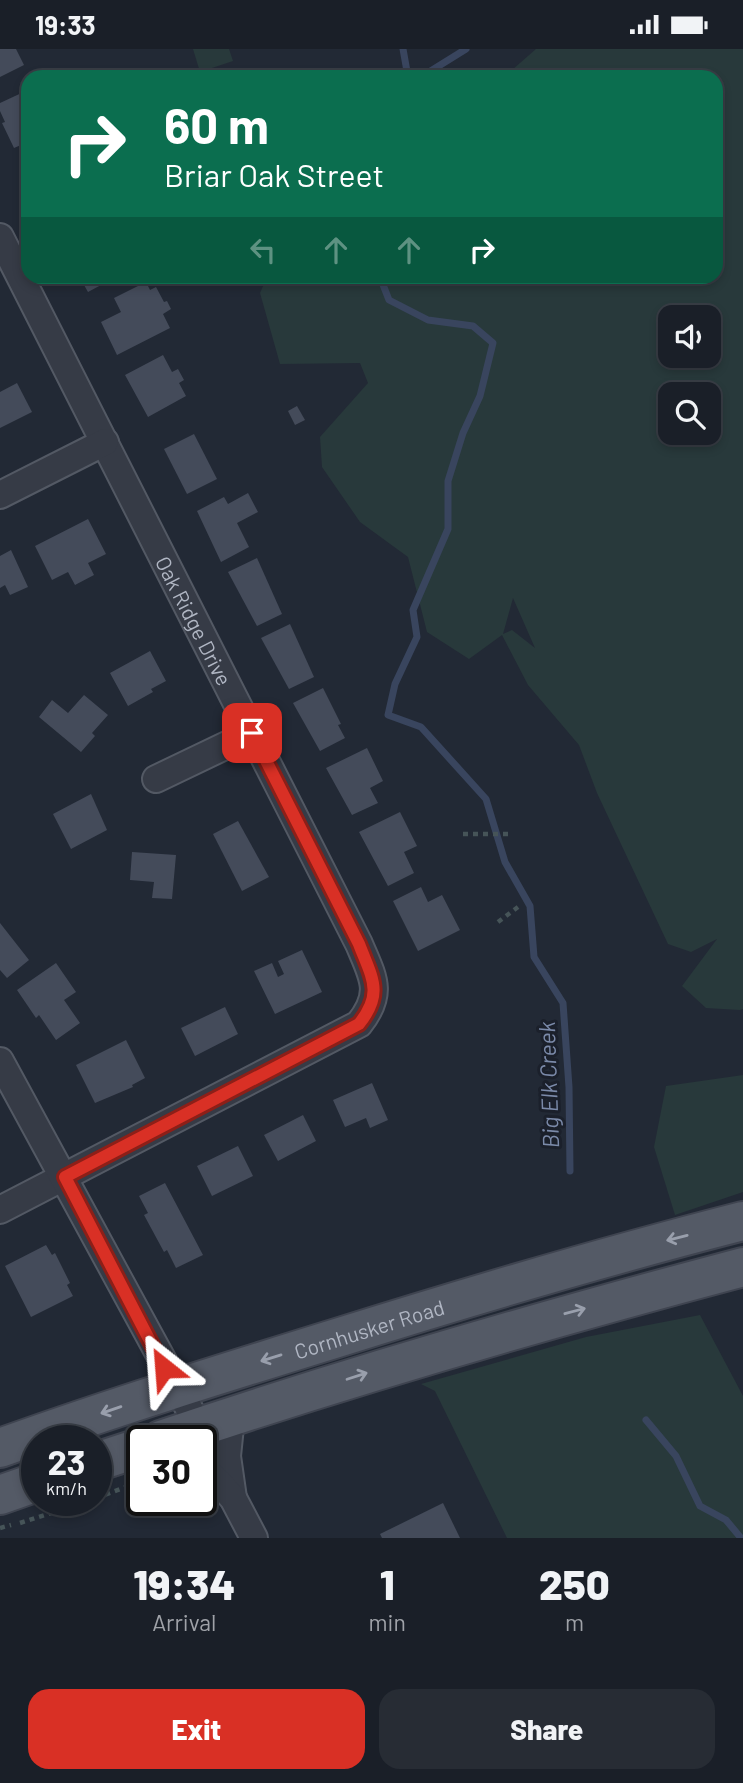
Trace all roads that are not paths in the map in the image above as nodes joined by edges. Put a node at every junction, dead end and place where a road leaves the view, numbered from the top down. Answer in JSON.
{"nodes":[{"id":1,"x":0,"y":237,"type":"edge"},
{"id":2,"x":21,"y":278,"type":"edge"},
{"id":3,"x":24,"y":284,"type":"edge"},
{"id":4,"x":105,"y":442,"type":"junction"},
{"id":5,"x":0,"y":495,"type":"edge"},
{"id":6,"x":252,"y":733,"type":"junction"},
{"id":7,"x":156,"y":779,"type":"dead end"},
{"id":8,"x":0,"y":1061,"type":"edge"},
{"id":9,"x":65,"y":1177,"type":"junction"},
{"id":10,"x":0,"y":1210,"type":"edge"},
{"id":11,"x":743,"y":1221,"type":"edge"},
{"id":12,"x":743,"y":1266,"type":"edge"},
{"id":13,"x":175,"y":1388,"type":"junction"},
{"id":14,"x":182,"y":1425,"type":"edge"},
{"id":15,"x":217,"y":1427,"type":"edge"},
{"id":16,"x":0,"y":1448,"type":"edge"},
{"id":17,"x":217,"y":1452,"type":"edge"},
{"id":18,"x":217,"y":1479,"type":"edge"},
{"id":19,"x":21,"y":1488,"type":"edge"},
{"id":20,"x":0,"y":1495,"type":"edge"},
{"id":21,"x":233,"y":1498,"type":"junction"},
{"id":22,"x":254,"y":1538,"type":"edge"}],
"edges":[{"from":1,"to":2,"type":"street","name":"Oak Ridge Drive"},
{"from":3,"to":4,"type":"street","name":"Oak Ridge Drive"},
{"from":4,"to":5,"type":"street"},
{"from":4,"to":6,"type":"street","name":"Oak Ridge Drive"},
{"from":6,"to":7,"type":"street"},
{"from":6,"to":9,"type":"street","name":"Oak Ridge Drive"},
{"from":8,"to":9,"type":"street"},
{"from":9,"to":10,"type":"street"},
{"from":9,"to":13,"type":"street"},
{"from":11,"to":13,"type":"main road","name":"Cornhusker Road","one_way":true},
{"from":15,"to":12,"type":"main road","name":"Cornhusker Road","one_way":true},
{"from":13,"to":14,"type":"street"},
{"from":13,"to":16,"type":"main road","name":"Cornhusker Road","one_way":true},
{"from":17,"to":21,"type":"street"},
{"from":18,"to":21,"type":"street"},
{"from":19,"to":20,"type":"main road"},
{"from":21,"to":22,"type":"street"}]}
